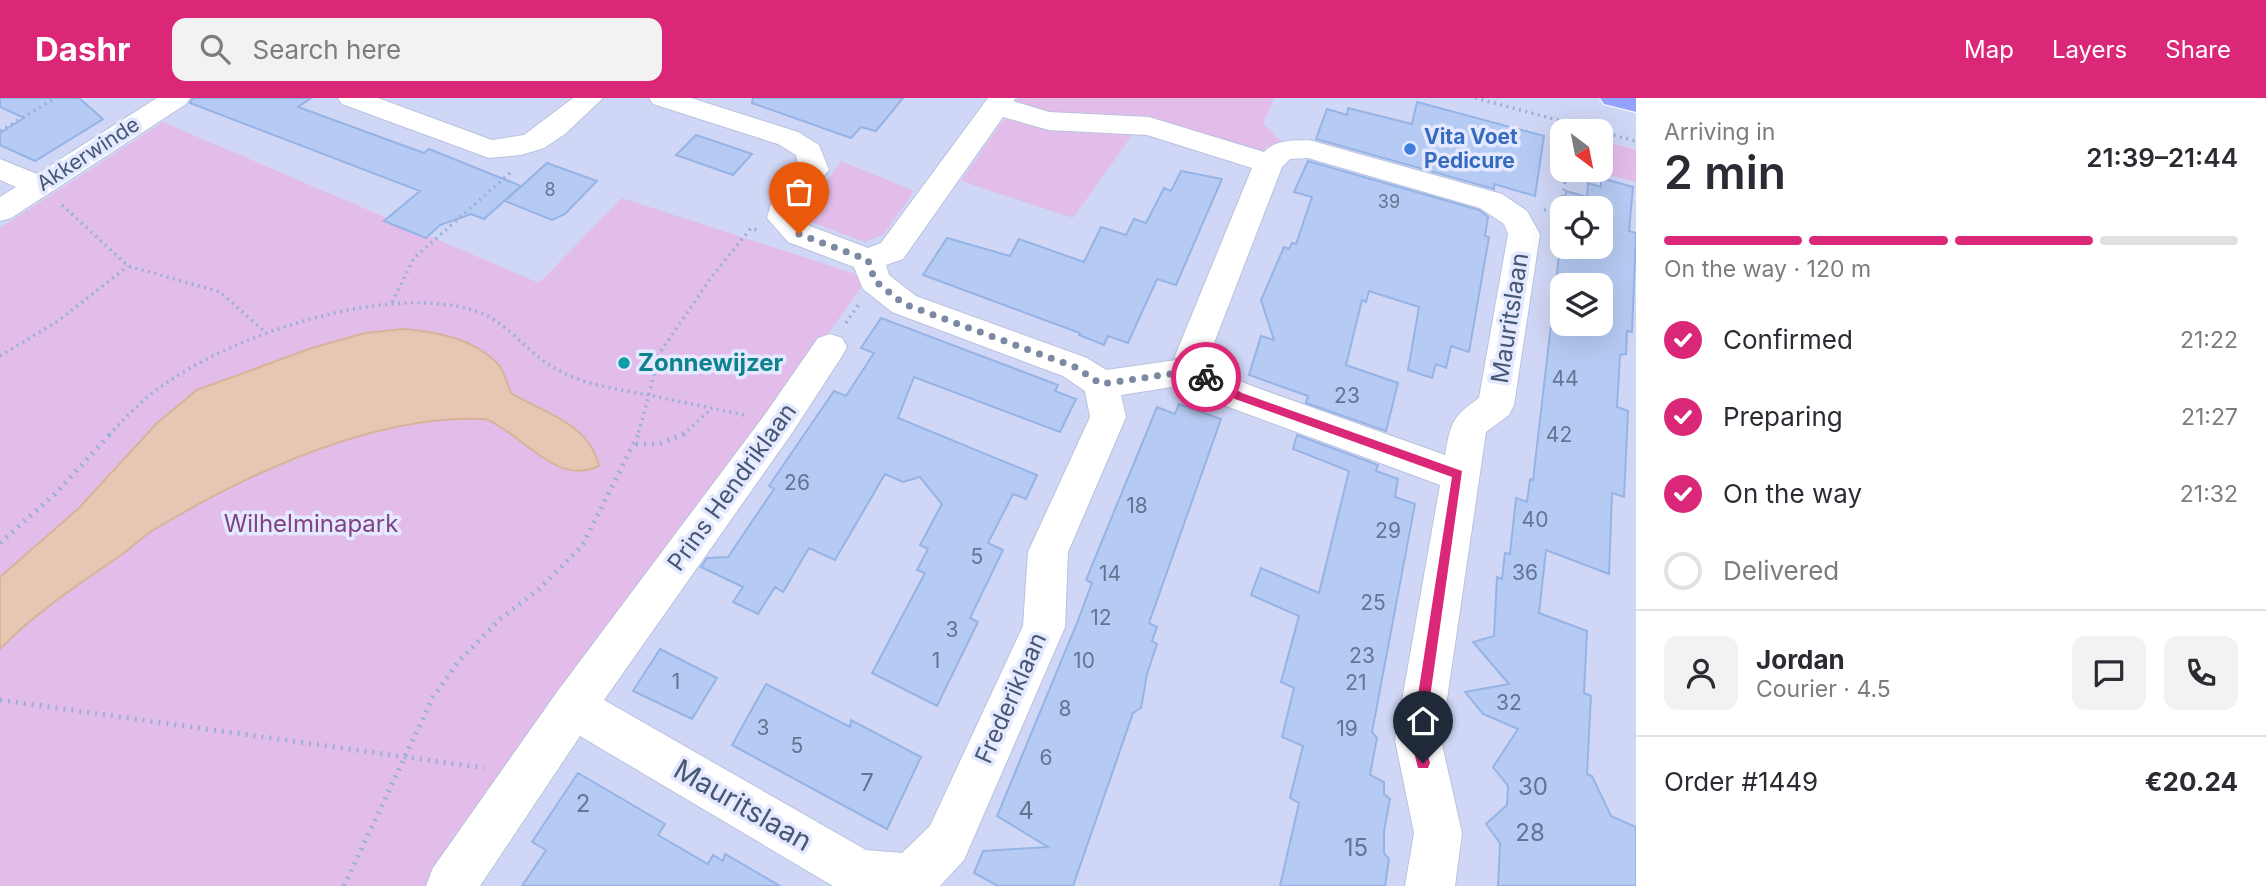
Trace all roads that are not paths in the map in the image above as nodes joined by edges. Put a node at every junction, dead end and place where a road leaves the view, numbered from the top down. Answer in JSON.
{"nodes":[{"id":1,"x":176,"y":98,"type":"edge"},
{"id":2,"x":352,"y":98,"type":"edge"},
{"id":3,"x":589,"y":98,"type":"edge"},
{"id":4,"x":663,"y":98,"type":"edge"},
{"id":5,"x":1614,"y":98,"type":"edge"},
{"id":6,"x":1000,"y":102,"type":"edge"},
{"id":7,"x":1636,"y":104,"type":"edge"},
{"id":8,"x":1038,"y":108,"type":"edge"},
{"id":9,"x":1269,"y":163,"type":"junction"},
{"id":10,"x":0,"y":168,"type":"edge"},
{"id":11,"x":37,"y":186,"type":"junction"},
{"id":12,"x":0,"y":211,"type":"edge"},
{"id":13,"x":871,"y":270,"type":"junction"},
{"id":14,"x":830,"y":347,"type":"road end"},
{"id":15,"x":1198,"y":370,"type":"junction"},
{"id":16,"x":1101,"y":384,"type":"junction"},
{"id":17,"x":1458,"y":475,"type":"junction"},
{"id":18,"x":573,"y":707,"type":"junction"},
{"id":19,"x":913,"y":882,"type":"edge"},
{"id":20,"x":451,"y":886,"type":"edge"},
{"id":21,"x":1430,"y":886,"type":"edge"}],
"edges":[{"from":1,"to":11,"type":"street","name":"Akkerwinde"},
{"from":2,"to":3,"type":"street"},
{"from":4,"to":13,"type":"street"},
{"from":5,"to":7,"type":"main road"},
{"from":6,"to":8,"type":"street"},
{"from":6,"to":13,"type":"street"},
{"from":8,"to":9,"type":"street"},
{"from":9,"to":15,"type":"street"},
{"from":9,"to":17,"type":"street","name":"Mauritslaan"},
{"from":10,"to":11,"type":"street"},
{"from":11,"to":12,"type":"street","name":"Akkerwinde"},
{"from":13,"to":16,"type":"street"},
{"from":14,"to":18,"type":"street","name":"Prins Hendriklaan"},
{"from":15,"to":16,"type":"street"},
{"from":15,"to":17,"type":"street"},
{"from":16,"to":19,"type":"street","name":"Frederiklaan"},
{"from":17,"to":21,"type":"street","name":"Mauritslaan"},
{"from":18,"to":19,"type":"street","name":"Mauritslaan"},
{"from":18,"to":20,"type":"street","name":"Prins Hendriklaan"}]}
